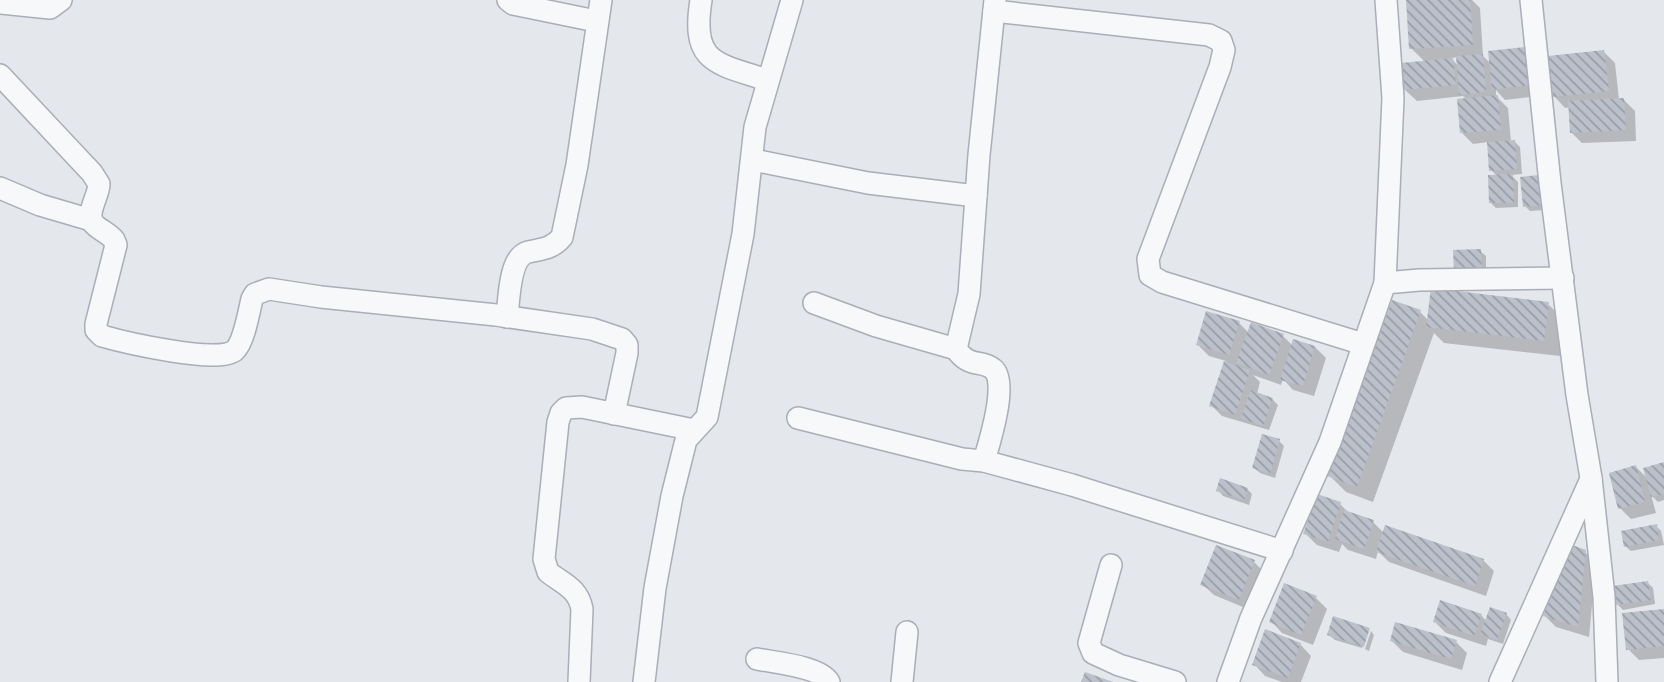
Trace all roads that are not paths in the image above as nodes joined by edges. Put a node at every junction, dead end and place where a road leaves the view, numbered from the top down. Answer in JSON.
{"nodes":[{"id":1,"x":61,"y":0,"type":"edge"},
{"id":2,"x":508,"y":0,"type":"edge"},
{"id":3,"x":601,"y":0,"type":"edge"},
{"id":4,"x":701,"y":0,"type":"edge"},
{"id":5,"x":792,"y":0,"type":"edge"},
{"id":6,"x":1386,"y":0,"type":"edge"},
{"id":7,"x":1531,"y":0,"type":"edge"},
{"id":8,"x":0,"y":3,"type":"edge"},
{"id":9,"x":995,"y":6,"type":"edge"},
{"id":10,"x":596,"y":21,"type":"junction"},
{"id":11,"x":0,"y":75,"type":"edge"},
{"id":12,"x":768,"y":80,"type":"junction"},
{"id":13,"x":753,"y":160,"type":"junction"},
{"id":14,"x":0,"y":188,"type":"edge"},
{"id":15,"x":976,"y":196,"type":"junction"},
{"id":16,"x":91,"y":220,"type":"junction"},
{"id":17,"x":1563,"y":278,"type":"junction"},
{"id":18,"x":1385,"y":283,"type":"junction"},
{"id":19,"x":814,"y":303,"type":"dead end"},
{"id":20,"x":507,"y":317,"type":"junction"},
{"id":21,"x":1363,"y":344,"type":"junction"},
{"id":22,"x":956,"y":349,"type":"junction"},
{"id":23,"x":614,"y":414,"type":"junction"},
{"id":24,"x":798,"y":418,"type":"dead end"},
{"id":25,"x":694,"y":430,"type":"junction"},
{"id":26,"x":984,"y":461,"type":"junction"},
{"id":27,"x":1591,"y":478,"type":"junction"},
{"id":28,"x":1282,"y":551,"type":"junction"},
{"id":29,"x":1111,"y":565,"type":"dead end"},
{"id":30,"x":907,"y":632,"type":"dead end"},
{"id":31,"x":757,"y":659,"type":"dead end"},
{"id":32,"x":579,"y":682,"type":"edge"},
{"id":33,"x":644,"y":682,"type":"edge"},
{"id":34,"x":829,"y":682,"type":"edge"},
{"id":35,"x":902,"y":682,"type":"edge"},
{"id":36,"x":1175,"y":682,"type":"edge"},
{"id":37,"x":1228,"y":682,"type":"edge"},
{"id":38,"x":1500,"y":682,"type":"edge"},
{"id":39,"x":1607,"y":682,"type":"edge"}],
"edges":[{"from":1,"to":8,"type":"street"},
{"from":2,"to":10,"type":"street"},
{"from":3,"to":10,"type":"street"},
{"from":4,"to":12,"type":"street"},
{"from":5,"to":12,"type":"street"},
{"from":6,"to":18,"type":"street"},
{"from":7,"to":17,"type":"street"},
{"from":9,"to":15,"type":"street"},
{"from":9,"to":21,"type":"street"},
{"from":10,"to":20,"type":"street"},
{"from":11,"to":16,"type":"street"},
{"from":12,"to":13,"type":"street"},
{"from":13,"to":15,"type":"street"},
{"from":13,"to":25,"type":"street"},
{"from":14,"to":16,"type":"street"},
{"from":15,"to":22,"type":"street"},
{"from":16,"to":20,"type":"street"},
{"from":17,"to":18,"type":"street"},
{"from":17,"to":27,"type":"street"},
{"from":18,"to":21,"type":"street"},
{"from":19,"to":22,"type":"street"},
{"from":20,"to":23,"type":"street"},
{"from":21,"to":28,"type":"street"},
{"from":22,"to":26,"type":"street"},
{"from":23,"to":25,"type":"street"},
{"from":23,"to":32,"type":"street"},
{"from":24,"to":26,"type":"street"},
{"from":25,"to":33,"type":"street"},
{"from":26,"to":28,"type":"street"},
{"from":27,"to":38,"type":"street"},
{"from":27,"to":39,"type":"street"},
{"from":28,"to":37,"type":"street"},
{"from":29,"to":36,"type":"street"},
{"from":30,"to":35,"type":"street"},
{"from":31,"to":34,"type":"street"}]}
